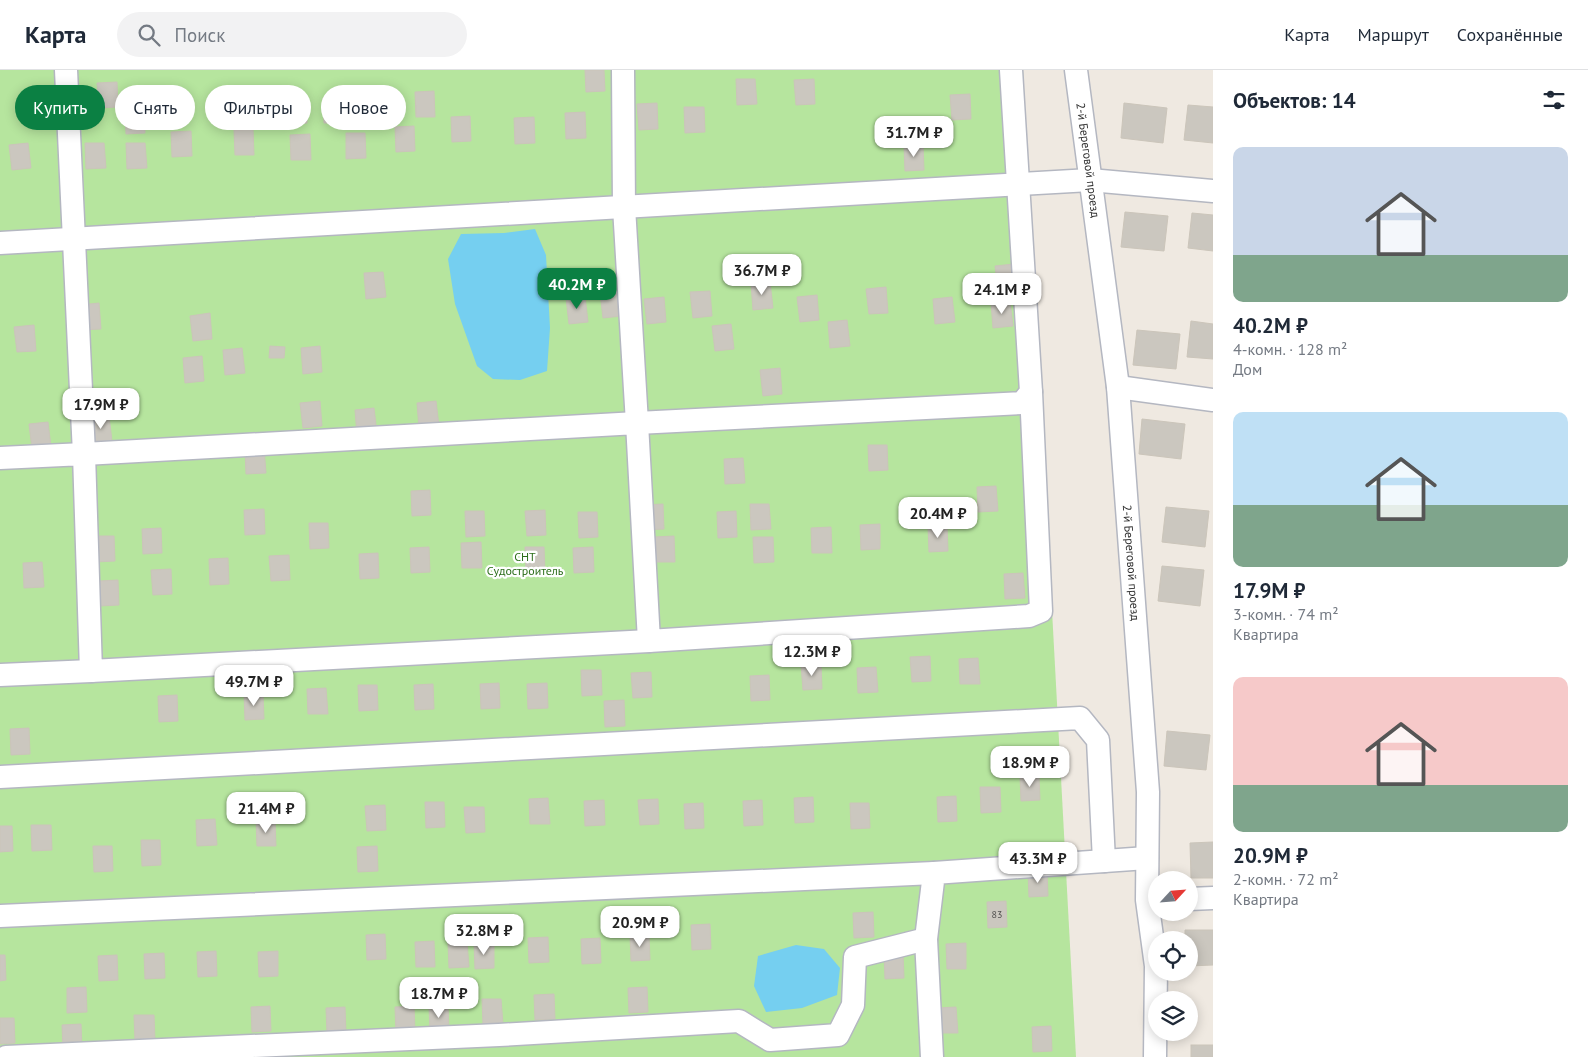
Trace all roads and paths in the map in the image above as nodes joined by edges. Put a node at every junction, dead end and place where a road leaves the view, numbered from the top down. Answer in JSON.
{"nodes":[{"id":1,"x":66,"y":70,"type":"edge"},
{"id":2,"x":622,"y":70,"type":"edge"},
{"id":3,"x":1011,"y":70,"type":"edge"},
{"id":4,"x":1076,"y":70,"type":"edge"},
{"id":5,"x":1090,"y":180,"type":"junction"},
{"id":6,"x":1017,"y":184,"type":"junction"},
{"id":7,"x":1213,"y":191,"type":"edge"},
{"id":8,"x":624,"y":207,"type":"junction"},
{"id":9,"x":73,"y":239,"type":"junction"},
{"id":10,"x":0,"y":243,"type":"edge"},
{"id":11,"x":1118,"y":387,"type":"junction"},
{"id":12,"x":1031,"y":392,"type":"junction"},
{"id":13,"x":1213,"y":400,"type":"edge"},
{"id":14,"x":637,"y":423,"type":"junction"},
{"id":15,"x":84,"y":454,"type":"junction"},
{"id":16,"x":0,"y":458,"type":"edge"},
{"id":17,"x":649,"y":640,"type":"junction"},
{"id":18,"x":91,"y":671,"type":"junction"},
{"id":19,"x":0,"y":675,"type":"edge"},
{"id":20,"x":0,"y":777,"type":"edge"},
{"id":21,"x":1147,"y":858,"type":"junction"},
{"id":22,"x":1104,"y":861,"type":"junction"},
{"id":23,"x":1148,"y":871,"type":"edge"},
{"id":24,"x":934,"y":873,"type":"junction"},
{"id":25,"x":1213,"y":898,"type":"edge"},
{"id":26,"x":1198,"y":899,"type":"edge"},
{"id":27,"x":0,"y":916,"type":"edge"},
{"id":28,"x":1153,"y":921,"type":"edge"},
{"id":29,"x":926,"y":939,"type":"junction"},
{"id":30,"x":6,"y":1057,"type":"edge"},
{"id":31,"x":932,"y":1057,"type":"edge"},
{"id":32,"x":1155,"y":1057,"type":"edge"}],
"edges":[{"from":1,"to":9,"type":"street"},
{"from":2,"to":8,"type":"street"},
{"from":3,"to":6,"type":"street"},
{"from":4,"to":5,"type":"street","name":"2-й Береговой проезд"},
{"from":5,"to":6,"type":"street"},
{"from":5,"to":7,"type":"street"},
{"from":5,"to":11,"type":"street","name":"2-й Береговой проезд"},
{"from":6,"to":8,"type":"street"},
{"from":6,"to":12,"type":"street"},
{"from":8,"to":9,"type":"street"},
{"from":8,"to":14,"type":"street"},
{"from":9,"to":10,"type":"street"},
{"from":9,"to":15,"type":"street"},
{"from":11,"to":13,"type":"street"},
{"from":11,"to":21,"type":"street","name":"2-й Береговой проезд"},
{"from":12,"to":14,"type":"street"},
{"from":12,"to":17,"type":"street"},
{"from":14,"to":15,"type":"street"},
{"from":14,"to":17,"type":"street"},
{"from":15,"to":16,"type":"street"},
{"from":15,"to":18,"type":"street"},
{"from":17,"to":18,"type":"street"},
{"from":18,"to":19,"type":"street"},
{"from":20,"to":22,"type":"street"},
{"from":21,"to":22,"type":"street"},
{"from":21,"to":23,"type":"street","name":"2-й Береговой проезд"},
{"from":22,"to":24,"type":"street"},
{"from":24,"to":27,"type":"street"},
{"from":24,"to":29,"type":"street"},
{"from":25,"to":26,"type":"street"},
{"from":28,"to":32,"type":"street","name":"2-й Береговой проезд"},
{"from":29,"to":30,"type":"street"},
{"from":29,"to":31,"type":"street"}]}
